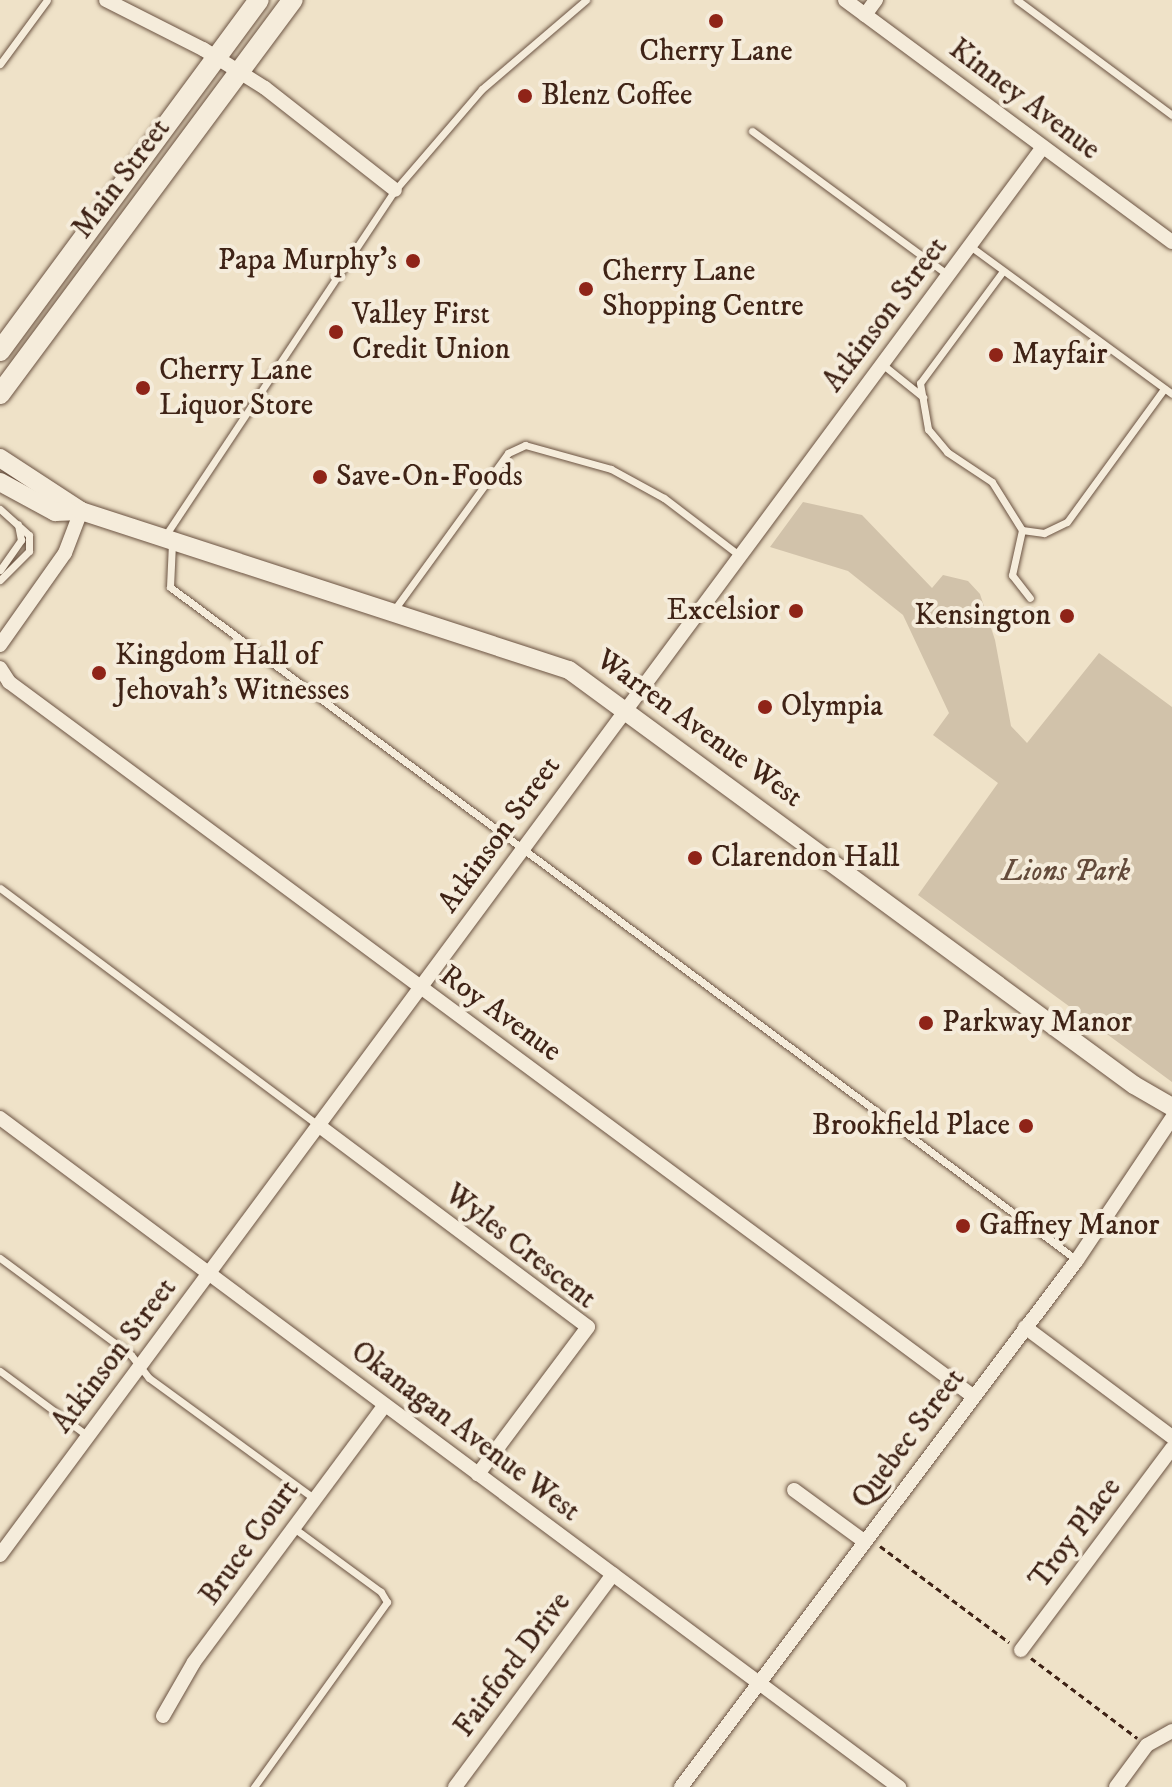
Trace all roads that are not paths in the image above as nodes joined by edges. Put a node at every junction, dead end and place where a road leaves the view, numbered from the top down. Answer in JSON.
{"nodes":[{"id":1,"x":47,"y":0,"type":"edge"},
{"id":2,"x":106,"y":0,"type":"edge"},
{"id":3,"x":259,"y":0,"type":"edge"},
{"id":4,"x":293,"y":0,"type":"edge"},
{"id":5,"x":586,"y":0,"type":"edge"},
{"id":6,"x":845,"y":0,"type":"edge"},
{"id":7,"x":876,"y":0,"type":"edge"},
{"id":8,"x":1017,"y":0,"type":"edge"},
{"id":9,"x":865,"y":15,"type":"junction"},
{"id":10,"x":217,"y":58,"type":"junction"},
{"id":11,"x":0,"y":64,"type":"edge"},
{"id":12,"x":239,"y":72,"type":"junction"},
{"id":13,"x":1172,"y":115,"type":"edge"},
{"id":14,"x":752,"y":131,"type":"dead end"},
{"id":15,"x":1043,"y":147,"type":"junction"},
{"id":16,"x":395,"y":190,"type":"junction"},
{"id":17,"x":1172,"y":242,"type":"edge"},
{"id":18,"x":970,"y":246,"type":"junction"},
{"id":19,"x":1003,"y":271,"type":"junction"},
{"id":20,"x":948,"y":275,"type":"junction"},
{"id":21,"x":0,"y":351,"type":"edge"},
{"id":22,"x":882,"y":364,"type":"junction"},
{"id":23,"x":1168,"y":392,"type":"edge"},
{"id":24,"x":0,"y":394,"type":"edge"},
{"id":25,"x":923,"y":397,"type":"junction"},
{"id":26,"x":0,"y":458,"type":"edge"},
{"id":27,"x":0,"y":482,"type":"edge"},
{"id":28,"x":0,"y":509,"type":"edge"},
{"id":29,"x":81,"y":511,"type":"junction"},
{"id":30,"x":17,"y":522,"type":"junction"},
{"id":31,"x":1022,"y":530,"type":"junction"},
{"id":32,"x":168,"y":539,"type":"junction"},
{"id":33,"x":740,"y":556,"type":"junction"},
{"id":34,"x":0,"y":570,"type":"edge"},
{"id":35,"x":0,"y":580,"type":"edge"},
{"id":36,"x":1030,"y":598,"type":"dead end"},
{"id":37,"x":392,"y":611,"type":"junction"},
{"id":38,"x":0,"y":645,"type":"edge"},
{"id":39,"x":0,"y":668,"type":"edge"},
{"id":40,"x":627,"y":708,"type":"junction"},
{"id":41,"x":522,"y":849,"type":"junction"},
{"id":42,"x":0,"y":888,"type":"edge"},
{"id":43,"x":420,"y":987,"type":"junction"},
{"id":44,"x":1172,"y":1107,"type":"edge"},
{"id":45,"x":0,"y":1118,"type":"edge"},
{"id":46,"x":1172,"y":1118,"type":"edge"},
{"id":47,"x":318,"y":1125,"type":"junction"},
{"id":48,"x":0,"y":1258,"type":"edge"},
{"id":49,"x":1077,"y":1260,"type":"junction"},
{"id":50,"x":209,"y":1274,"type":"junction"},
{"id":51,"x":1025,"y":1327,"type":"junction"},
{"id":52,"x":140,"y":1367,"type":"junction"},
{"id":53,"x":0,"y":1371,"type":"edge"},
{"id":54,"x":973,"y":1396,"type":"junction"},
{"id":55,"x":385,"y":1405,"type":"junction"},
{"id":56,"x":88,"y":1436,"type":"junction"},
{"id":57,"x":1172,"y":1437,"type":"edge"},
{"id":58,"x":1172,"y":1448,"type":"edge"},
{"id":59,"x":478,"y":1474,"type":"junction"},
{"id":60,"x":794,"y":1490,"type":"dead end"},
{"id":61,"x":315,"y":1499,"type":"junction"},
{"id":62,"x":294,"y":1528,"type":"junction"},
{"id":63,"x":865,"y":1542,"type":"junction"},
{"id":64,"x":0,"y":1555,"type":"edge"},
{"id":65,"x":613,"y":1574,"type":"junction"},
{"id":66,"x":1021,"y":1650,"type":"dead end"},
{"id":67,"x":758,"y":1683,"type":"junction"},
{"id":68,"x":163,"y":1716,"type":"dead end"},
{"id":69,"x":1172,"y":1731,"type":"edge"},
{"id":70,"x":254,"y":1787,"type":"edge"},
{"id":71,"x":455,"y":1787,"type":"edge"},
{"id":72,"x":681,"y":1787,"type":"edge"},
{"id":73,"x":899,"y":1787,"type":"edge"},
{"id":74,"x":1116,"y":1787,"type":"edge"}],
"edges":[{"from":1,"to":11,"type":"lane"},
{"from":2,"to":10,"type":"street"},
{"from":3,"to":10,"type":"main road","name":"Main Street"},
{"from":4,"to":12,"type":"main road","name":"Main Street"},
{"from":5,"to":16,"type":"lane"},
{"from":6,"to":9,"type":"street","name":"Kinney Avenue"},
{"from":7,"to":9,"type":"street"},
{"from":8,"to":13,"type":"lane"},
{"from":9,"to":15,"type":"street","name":"Kinney Avenue"},
{"from":10,"to":12,"type":"street"},
{"from":10,"to":21,"type":"main road","name":"Main Street"},
{"from":12,"to":16,"type":"street"},
{"from":12,"to":24,"type":"main road","name":"Main Street"},
{"from":14,"to":20,"type":"lane"},
{"from":15,"to":17,"type":"street","name":"Kinney Avenue"},
{"from":15,"to":18,"type":"street","name":"Atkinson Street"},
{"from":16,"to":32,"type":"lane"},
{"from":18,"to":19,"type":"lane"},
{"from":18,"to":20,"type":"street","name":"Atkinson Street"},
{"from":19,"to":23,"type":"lane"},
{"from":19,"to":25,"type":"lane"},
{"from":20,"to":22,"type":"street","name":"Atkinson Street"},
{"from":22,"to":25,"type":"lane"},
{"from":22,"to":33,"type":"street","name":"Atkinson Street"},
{"from":23,"to":31,"type":"lane"},
{"from":25,"to":31,"type":"lane"},
{"from":26,"to":29,"type":"street","name":"Warren Avenue West"},
{"from":27,"to":29,"type":"street","name":"Warren Avenue West"},
{"from":28,"to":30,"type":"lane"},
{"from":29,"to":32,"type":"street","name":"Warren Avenue West"},
{"from":29,"to":38,"type":"street"},
{"from":30,"to":34,"type":"lane"},
{"from":30,"to":35,"type":"lane"},
{"from":31,"to":36,"type":"lane"},
{"from":32,"to":37,"type":"street","name":"Warren Avenue West"},
{"from":32,"to":41,"type":"lane"},
{"from":33,"to":37,"type":"lane"},
{"from":33,"to":40,"type":"street","name":"Atkinson Street"},
{"from":37,"to":40,"type":"street","name":"Warren Avenue West"},
{"from":39,"to":43,"type":"street","name":"Roy Avenue"},
{"from":40,"to":41,"type":"street","name":"Atkinson Street"},
{"from":40,"to":44,"type":"street","name":"Warren Avenue West"},
{"from":41,"to":43,"type":"street","name":"Atkinson Street"},
{"from":41,"to":49,"type":"lane"},
{"from":42,"to":47,"type":"lane"},
{"from":43,"to":47,"type":"street","name":"Atkinson Street"},
{"from":43,"to":54,"type":"street","name":"Roy Avenue"},
{"from":45,"to":50,"type":"street","name":"Okanagan Avenue West"},
{"from":46,"to":49,"type":"street","name":"Quebec Street"},
{"from":47,"to":50,"type":"street","name":"Atkinson Street"},
{"from":47,"to":59,"type":"street","name":"Wyles Crescent"},
{"from":48,"to":52,"type":"lane"},
{"from":49,"to":51,"type":"street","name":"Quebec Street"},
{"from":50,"to":52,"type":"street","name":"Atkinson Street"},
{"from":50,"to":55,"type":"street","name":"Okanagan Avenue West"},
{"from":51,"to":54,"type":"street","name":"Quebec Street"},
{"from":51,"to":57,"type":"street"},
{"from":52,"to":56,"type":"street","name":"Atkinson Street"},
{"from":52,"to":61,"type":"lane"},
{"from":53,"to":56,"type":"lane"},
{"from":54,"to":63,"type":"street","name":"Quebec Street"},
{"from":55,"to":59,"type":"street","name":"Okanagan Avenue West"},
{"from":55,"to":61,"type":"street","name":"Bruce Court"},
{"from":56,"to":64,"type":"street","name":"Atkinson Street"},
{"from":58,"to":66,"type":"street","name":"Troy Place"},
{"from":59,"to":65,"type":"street","name":"Okanagan Avenue West"},
{"from":60,"to":63,"type":"street"},
{"from":61,"to":62,"type":"street","name":"Bruce Court"},
{"from":62,"to":68,"type":"street","name":"Bruce Court"},
{"from":62,"to":70,"type":"lane"},
{"from":63,"to":67,"type":"street","name":"Quebec Street"},
{"from":65,"to":67,"type":"street","name":"Okanagan Avenue West"},
{"from":65,"to":71,"type":"street","name":"Fairford Drive"},
{"from":67,"to":72,"type":"street","name":"Quebec Street"},
{"from":67,"to":73,"type":"street","name":"Okanagan Avenue West"},
{"from":69,"to":74,"type":"street"}]}
